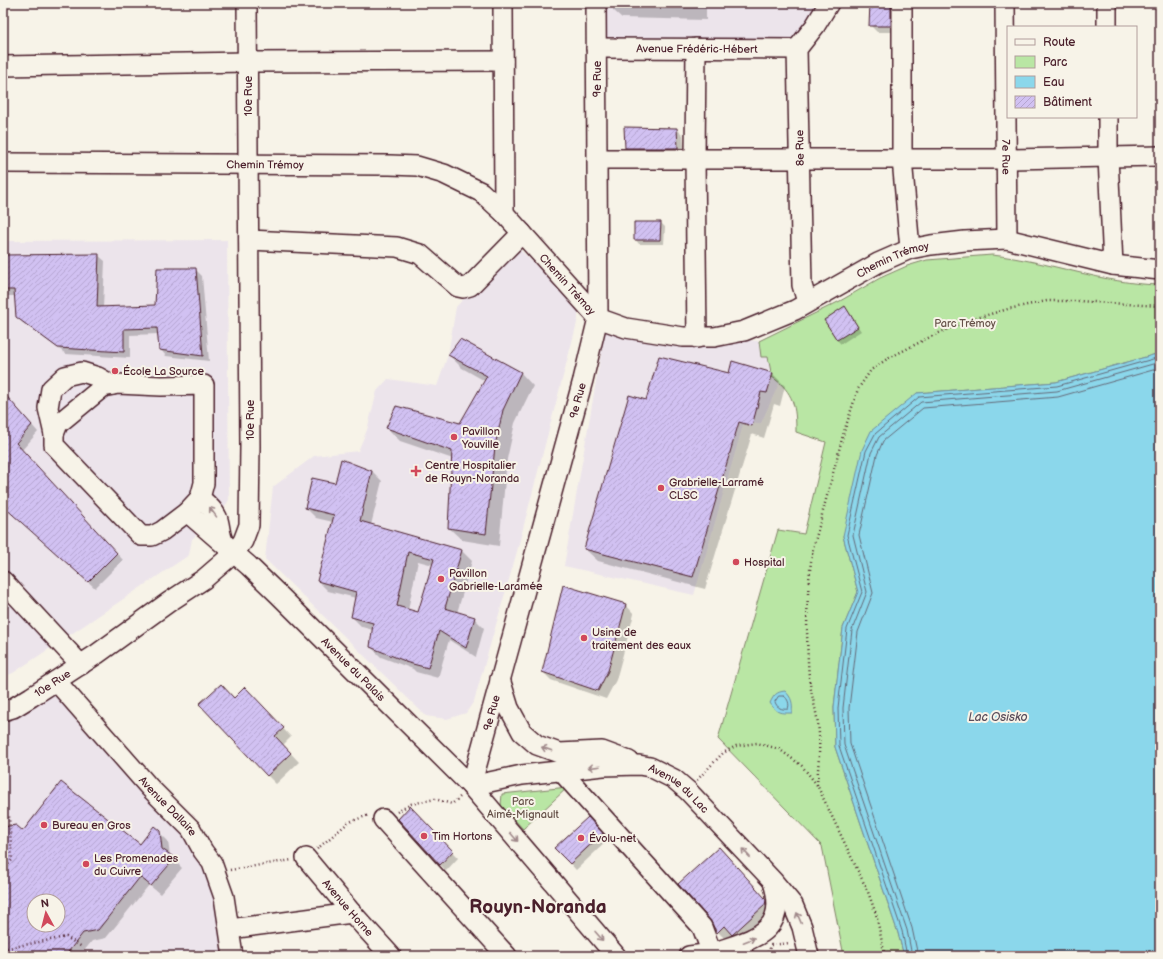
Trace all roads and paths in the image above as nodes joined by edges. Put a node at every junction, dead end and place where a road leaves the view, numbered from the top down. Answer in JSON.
{"nodes":[{"id":1,"x":248,"y":3,"type":"edge"},
{"id":2,"x":503,"y":3,"type":"edge"},
{"id":3,"x":596,"y":3,"type":"edge"},
{"id":4,"x":829,"y":3,"type":"edge"},
{"id":5,"x":902,"y":3,"type":"edge"},
{"id":6,"x":1005,"y":3,"type":"edge"},
{"id":7,"x":1107,"y":3,"type":"edge"},
{"id":8,"x":1107,"y":26,"type":"edge"},
{"id":9,"x":596,"y":48,"type":"junction"},
{"id":10,"x":696,"y":48,"type":"junction"},
{"id":11,"x":798,"y":49,"type":"junction"},
{"id":12,"x":503,"y":61,"type":"junction"},
{"id":13,"x":248,"y":62,"type":"junction"},
{"id":14,"x":3,"y":66,"type":"edge"},
{"id":15,"x":1108,"y":118,"type":"edge"},
{"id":16,"x":1160,"y":156,"type":"edge"},
{"id":17,"x":1108,"y":157,"type":"junction"},
{"id":18,"x":597,"y":159,"type":"junction"},
{"id":19,"x":695,"y":159,"type":"junction"},
{"id":20,"x":800,"y":159,"type":"junction"},
{"id":21,"x":902,"y":159,"type":"junction"},
{"id":22,"x":1006,"y":159,"type":"junction"},
{"id":23,"x":3,"y":163,"type":"edge"},
{"id":24,"x":248,"y":164,"type":"junction"},
{"id":25,"x":504,"y":213,"type":"junction"},
{"id":26,"x":522,"y":233,"type":"junction"},
{"id":27,"x":1007,"y":239,"type":"junction"},
{"id":28,"x":249,"y":240,"type":"junction"},
{"id":29,"x":910,"y":249,"type":"junction"},
{"id":30,"x":1113,"y":265,"type":"junction"},
{"id":31,"x":1160,"y":270,"type":"edge"},
{"id":32,"x":807,"y":302,"type":"junction"},
{"id":33,"x":1160,"y":306,"type":"edge"},
{"id":34,"x":598,"y":318,"type":"junction"},
{"id":35,"x":697,"y":338,"type":"junction"},
{"id":36,"x":112,"y":385,"type":"junction"},
{"id":37,"x":54,"y":434,"type":"junction"},
{"id":38,"x":200,"y":498,"type":"junction"},
{"id":39,"x":187,"y":512,"type":"junction"},
{"id":40,"x":234,"y":553,"type":"junction"},
{"id":41,"x":3,"y":581,"type":"edge"},
{"id":42,"x":80,"y":665,"type":"junction"},
{"id":43,"x":500,"y":679,"type":"junction"},
{"id":44,"x":56,"y":681,"type":"junction"},
{"id":45,"x":3,"y":711,"type":"edge"},
{"id":46,"x":639,"y":765,"type":"junction"},
{"id":47,"x":561,"y":771,"type":"junction"},
{"id":48,"x":817,"y":785,"type":"junction"},
{"id":49,"x":471,"y":786,"type":"junction"},
{"id":50,"x":688,"y":791,"type":"junction"},
{"id":51,"x":9,"y":815,"type":"dead end"},
{"id":52,"x":383,"y":819,"type":"joint"},
{"id":53,"x":306,"y":858,"type":"dead end"},
{"id":54,"x":3,"y":870,"type":"edge"},
{"id":55,"x":773,"y":881,"type":"junction"},
{"id":56,"x":352,"y":913,"type":"junction"},
{"id":57,"x":230,"y":929,"type":"junction"},
{"id":58,"x":82,"y":947,"type":"dead end"},
{"id":59,"x":807,"y":948,"type":"edge"},
{"id":60,"x":3,"y":949,"type":"edge"},
{"id":61,"x":713,"y":954,"type":"edge"},
{"id":62,"x":233,"y":956,"type":"edge"},
{"id":63,"x":391,"y":956,"type":"edge"},
{"id":64,"x":508,"y":956,"type":"edge"},
{"id":65,"x":616,"y":956,"type":"edge"},
{"id":66,"x":689,"y":956,"type":"edge"},
{"id":67,"x":744,"y":956,"type":"edge"},
{"id":68,"x":766,"y":956,"type":"edge"},
{"id":69,"x":885,"y":956,"type":"edge"}],
"edges":[{"from":1,"to":13,"type":"street","name":"10e Rue"},
{"from":2,"to":12,"type":"street"},
{"from":3,"to":9,"type":"street","name":"9e Rue"},
{"from":4,"to":11,"type":"street"},
{"from":5,"to":21,"type":"street"},
{"from":6,"to":22,"type":"street","name":"7e Rue"},
{"from":7,"to":8,"type":"street"},
{"from":9,"to":10,"type":"street","name":"Avenue Frédéric-Hébert"},
{"from":9,"to":18,"type":"street","name":"9e Rue"},
{"from":10,"to":11,"type":"street","name":"Avenue Frédéric-Hébert"},
{"from":10,"to":19,"type":"street"},
{"from":11,"to":20,"type":"street","name":"8e Rue"},
{"from":12,"to":13,"type":"street"},
{"from":12,"to":25,"type":"street"},
{"from":13,"to":14,"type":"street"},
{"from":13,"to":24,"type":"street","name":"10e Rue"},
{"from":15,"to":17,"type":"street"},
{"from":16,"to":17,"type":"street"},
{"from":17,"to":22,"type":"street"},
{"from":17,"to":30,"type":"street"},
{"from":18,"to":19,"type":"street"},
{"from":18,"to":34,"type":"street","name":"9e Rue"},
{"from":19,"to":20,"type":"street"},
{"from":19,"to":35,"type":"street"},
{"from":20,"to":21,"type":"street"},
{"from":20,"to":32,"type":"street","name":"8e Rue"},
{"from":21,"to":22,"type":"street"},
{"from":21,"to":29,"type":"street"},
{"from":22,"to":27,"type":"street","name":"7e Rue"},
{"from":23,"to":24,"type":"street","name":"Chemin Trémoy"},
{"from":24,"to":25,"type":"street","name":"Chemin Trémoy"},
{"from":24,"to":28,"type":"street","name":"10e Rue"},
{"from":25,"to":26,"type":"street","name":"Chemin Trémoy"},
{"from":26,"to":28,"type":"street"},
{"from":26,"to":34,"type":"street","name":"Chemin Trémoy"},
{"from":27,"to":29,"type":"street","name":"Chemin Trémoy"},
{"from":27,"to":30,"type":"street","name":"Chemin Trémoy"},
{"from":28,"to":40,"type":"street","name":"10e Rue"},
{"from":29,"to":32,"type":"street","name":"Chemin Trémoy"},
{"from":30,"to":31,"type":"street","name":"Chemin Trémoy"},
{"from":32,"to":35,"type":"street","name":"Chemin Trémoy"},
{"from":33,"to":48,"type":"path"},
{"from":34,"to":35,"type":"street","name":"Chemin Trémoy"},
{"from":34,"to":43,"type":"street","name":"9e Rue"},
{"from":36,"to":37,"type":"street"},
{"from":36,"to":37,"type":"street"},
{"from":36,"to":38,"type":"street"},
{"from":37,"to":39,"type":"street"},
{"from":38,"to":39,"type":"street"},
{"from":40,"to":38,"type":"street","one_way":true},
{"from":39,"to":40,"type":"street"},
{"from":40,"to":42,"type":"street","name":"10e Rue"},
{"from":40,"to":49,"type":"street","name":"Avenue du Palais"},
{"from":41,"to":42,"type":"street"},
{"from":42,"to":44,"type":"street","name":"10e Rue"},
{"from":46,"to":43,"type":"street","one_way":true},
{"from":43,"to":49,"type":"street","name":"9e Rue"},
{"from":44,"to":45,"type":"street","name":"10e Rue"},
{"from":44,"to":57,"type":"street","name":"Avenue Dallaire"},
{"from":46,"to":47,"type":"street","name":"Avenue du Lac","one_way":true},
{"from":46,"to":50,"type":"street","name":"Avenue du Lac"},
{"from":47,"to":49,"type":"street","name":"Avenue du Lac"},
{"from":47,"to":61,"type":"street"},
{"from":48,"to":50,"type":"path"},
{"from":48,"to":69,"type":"path"},
{"from":49,"to":52,"type":"path"},
{"from":49,"to":65,"type":"street","name":"Avenue du Palais","one_way":true},
{"from":55,"to":50,"type":"street","name":"Avenue du Lac","one_way":true},
{"from":51,"to":54,"type":"path"},
{"from":52,"to":64,"type":"street"},
{"from":53,"to":56,"type":"street","name":"Avenue Horne"},
{"from":59,"to":55,"type":"street","name":"Avenue du Lac","one_way":true},
{"from":61,"to":55,"type":"street","one_way":true},
{"from":56,"to":57,"type":"street"},
{"from":56,"to":63,"type":"street","name":"Avenue Horne"},
{"from":57,"to":62,"type":"street","name":"Avenue Dallaire"},
{"from":58,"to":60,"type":"path"},
{"from":59,"to":68,"type":"path"},
{"from":61,"to":66,"type":"street"},
{"from":61,"to":67,"type":"street"}]}
